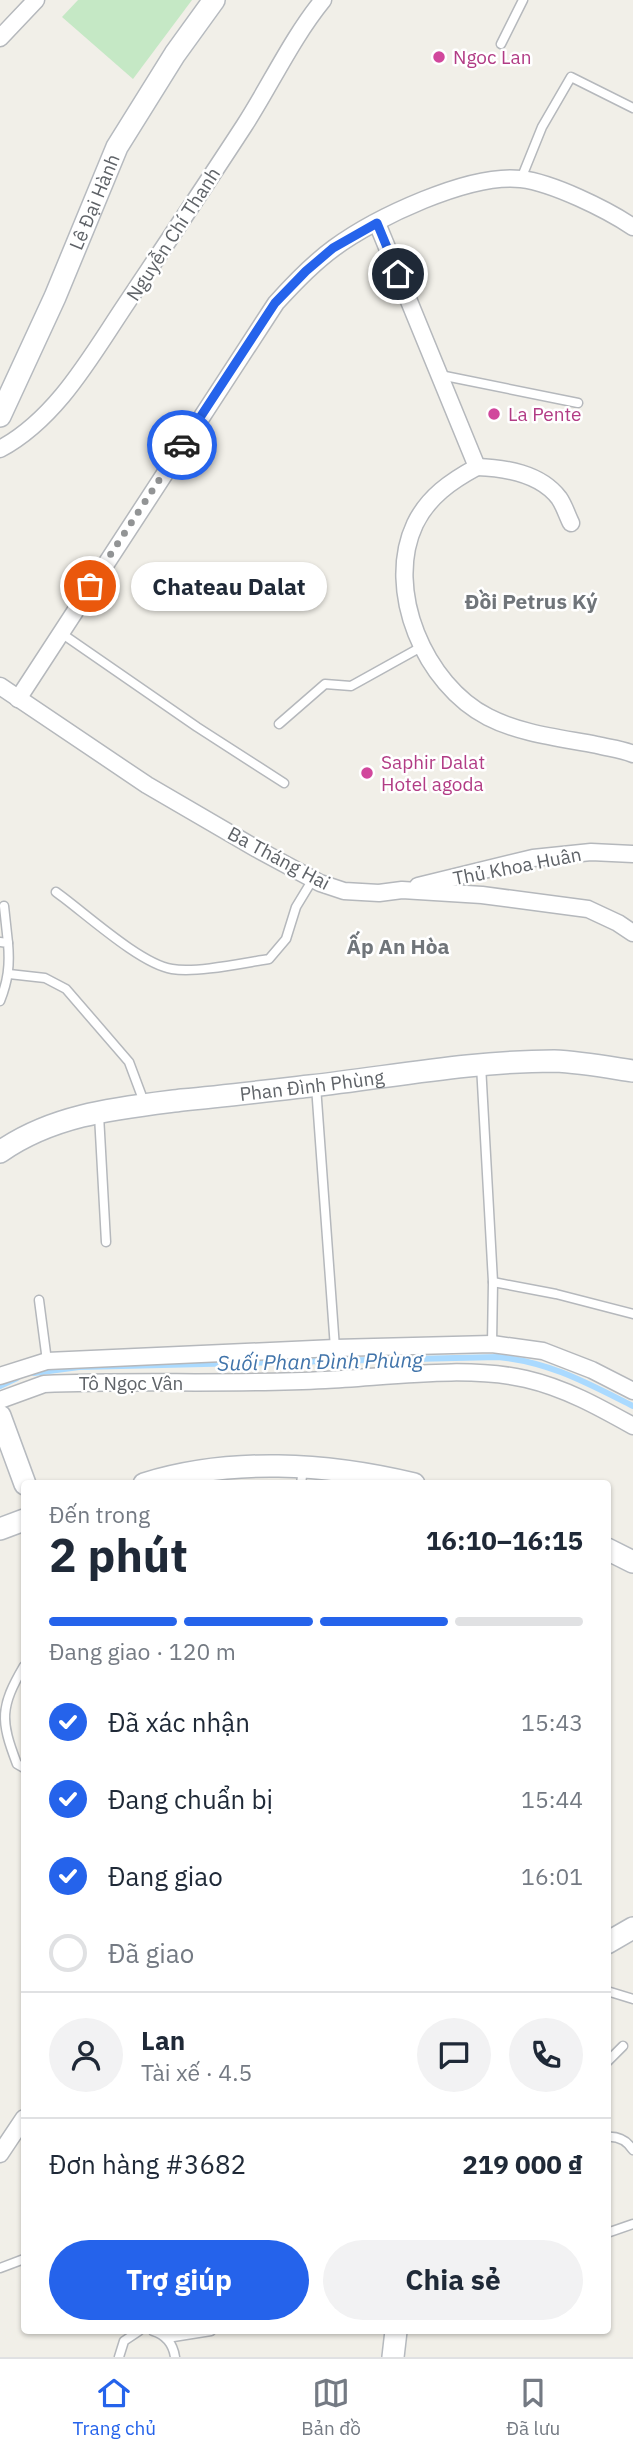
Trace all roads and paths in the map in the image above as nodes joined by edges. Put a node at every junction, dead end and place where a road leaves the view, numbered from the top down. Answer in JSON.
{"nodes":[{"id":1,"x":36,"y":0,"type":"edge"},
{"id":2,"x":214,"y":0,"type":"edge"},
{"id":3,"x":323,"y":0,"type":"edge"},
{"id":4,"x":523,"y":0,"type":"edge"},
{"id":5,"x":0,"y":38,"type":"edge"},
{"id":6,"x":501,"y":44,"type":"dead end"},
{"id":7,"x":633,"y":108,"type":"edge"},
{"id":8,"x":522,"y":179,"type":"junction"},
{"id":9,"x":377,"y":223,"type":"junction"},
{"id":10,"x":633,"y":227,"type":"edge"},
{"id":11,"x":439,"y":375,"type":"junction"},
{"id":12,"x":578,"y":403,"type":"dead end"},
{"id":13,"x":0,"y":416,"type":"edge"},
{"id":14,"x":0,"y":449,"type":"edge"},
{"id":15,"x":477,"y":467,"type":"junction"},
{"id":16,"x":571,"y":523,"type":"dead end"},
{"id":17,"x":61,"y":633,"type":"junction"},
{"id":18,"x":423,"y":646,"type":"junction"},
{"id":19,"x":0,"y":686,"type":"edge"},
{"id":20,"x":18,"y":699,"type":"junction"},
{"id":21,"x":279,"y":724,"type":"dead end"},
{"id":22,"x":632,"y":749,"type":"edge"},
{"id":23,"x":284,"y":783,"type":"dead end"},
{"id":24,"x":633,"y":854,"type":"edge"},
{"id":25,"x":313,"y":879,"type":"junction"},
{"id":26,"x":402,"y":890,"type":"junction"},
{"id":27,"x":56,"y":892,"type":"dead end"},
{"id":28,"x":4,"y":906,"type":"dead end"},
{"id":29,"x":633,"y":933,"type":"edge"},
{"id":30,"x":4,"y":942,"type":"edge"},
{"id":31,"x":9,"y":974,"type":"junction"},
{"id":32,"x":0,"y":1001,"type":"edge"},
{"id":33,"x":481,"y":1065,"type":"junction"},
{"id":34,"x":633,"y":1071,"type":"edge"},
{"id":35,"x":316,"y":1086,"type":"junction"},
{"id":36,"x":145,"y":1105,"type":"junction"},
{"id":37,"x":99,"y":1112,"type":"junction"},
{"id":38,"x":0,"y":1152,"type":"edge"},
{"id":39,"x":106,"y":1242,"type":"dead end"},
{"id":40,"x":493,"y":1282,"type":"junction"},
{"id":41,"x":39,"y":1300,"type":"dead end"},
{"id":42,"x":633,"y":1314,"type":"edge"},
{"id":43,"x":492,"y":1344,"type":"junction"},
{"id":44,"x":335,"y":1348,"type":"junction"},
{"id":45,"x":47,"y":1360,"type":"junction"},
{"id":46,"x":0,"y":1376,"type":"edge"},
{"id":47,"x":633,"y":1391,"type":"edge"},
{"id":48,"x":0,"y":1400,"type":"edge"},
{"id":49,"x":0,"y":1416,"type":"edge"},
{"id":50,"x":633,"y":1426,"type":"edge"},
{"id":51,"x":302,"y":1476,"type":"edge"},
{"id":52,"x":24,"y":1480,"type":"edge"},
{"id":53,"x":161,"y":1480,"type":"edge"},
{"id":54,"x":398,"y":1480,"type":"edge"},
{"id":55,"x":21,"y":1521,"type":"edge"},
{"id":56,"x":0,"y":1529,"type":"edge"},
{"id":57,"x":611,"y":1551,"type":"edge"},
{"id":58,"x":633,"y":1562,"type":"edge"},
{"id":59,"x":21,"y":1671,"type":"edge"},
{"id":60,"x":21,"y":1766,"type":"edge"},
{"id":61,"x":633,"y":1928,"type":"edge"},
{"id":62,"x":611,"y":1941,"type":"edge"},
{"id":63,"x":611,"y":1992,"type":"edge"},
{"id":64,"x":633,"y":1999,"type":"edge"},
{"id":65,"x":623,"y":2046,"type":"dead end"},
{"id":66,"x":611,"y":2058,"type":"edge"},
{"id":67,"x":21,"y":2122,"type":"edge"},
{"id":68,"x":611,"y":2137,"type":"edge"},
{"id":69,"x":633,"y":2150,"type":"edge"},
{"id":70,"x":0,"y":2154,"type":"edge"},
{"id":71,"x":633,"y":2224,"type":"edge"},
{"id":72,"x":611,"y":2231,"type":"edge"},
{"id":73,"x":21,"y":2260,"type":"edge"},
{"id":74,"x":0,"y":2268,"type":"edge"},
{"id":75,"x":131,"y":2334,"type":"edge"},
{"id":76,"x":159,"y":2334,"type":"edge"},
{"id":77,"x":192,"y":2334,"type":"edge"},
{"id":78,"x":396,"y":2334,"type":"edge"},
{"id":79,"x":166,"y":2338,"type":"junction"},
{"id":80,"x":119,"y":2357,"type":"edge"},
{"id":81,"x":174,"y":2357,"type":"edge"},
{"id":82,"x":393,"y":2357,"type":"edge"}],
"edges":[{"from":1,"to":5,"type":"street"},
{"from":2,"to":13,"type":"street","name":"Lê Đại Hành"},
{"from":3,"to":14,"type":"street","name":"Nguyễn Chí Thanh"},
{"from":4,"to":6,"type":"lane"},
{"from":7,"to":8,"type":"lane"},
{"from":8,"to":9,"type":"street"},
{"from":8,"to":10,"type":"street"},
{"from":9,"to":11,"type":"street"},
{"from":9,"to":17,"type":"street"},
{"from":11,"to":12,"type":"lane"},
{"from":11,"to":15,"type":"street"},
{"from":15,"to":16,"type":"street"},
{"from":15,"to":18,"type":"street"},
{"from":17,"to":20,"type":"street"},
{"from":17,"to":23,"type":"lane"},
{"from":18,"to":21,"type":"lane"},
{"from":18,"to":22,"type":"street"},
{"from":19,"to":20,"type":"street","name":"Ba Tháng Hai"},
{"from":20,"to":25,"type":"street","name":"Ba Tháng Hai"},
{"from":24,"to":26,"type":"street","name":"Thủ Khoa Huân"},
{"from":25,"to":26,"type":"street","name":"Ba Tháng Hai"},
{"from":25,"to":27,"type":"lane"},
{"from":26,"to":29,"type":"street","name":"Ba Tháng Hai"},
{"from":28,"to":30,"type":"lane"},
{"from":30,"to":31,"type":"lane"},
{"from":31,"to":32,"type":"lane"},
{"from":31,"to":36,"type":"lane"},
{"from":33,"to":34,"type":"street","name":"Phan Đình Phùng"},
{"from":33,"to":35,"type":"street","name":"Phan Đình Phùng"},
{"from":33,"to":40,"type":"lane"},
{"from":35,"to":36,"type":"street","name":"Phan Đình Phùng"},
{"from":35,"to":44,"type":"lane"},
{"from":36,"to":37,"type":"street","name":"Phan Đình Phùng"},
{"from":37,"to":38,"type":"street","name":"Phan Đình Phùng"},
{"from":37,"to":39,"type":"lane"},
{"from":40,"to":42,"type":"lane"},
{"from":40,"to":43,"type":"lane"},
{"from":41,"to":45,"type":"lane"},
{"from":43,"to":44,"type":"street","name":"Tô Ngọc Vân"},
{"from":43,"to":47,"type":"street","name":"Tô Ngọc Vân"},
{"from":44,"to":45,"type":"street","name":"Tô Ngọc Vân"},
{"from":45,"to":46,"type":"street","name":"Tô Ngọc Vân"},
{"from":48,"to":50,"type":"street","name":"Tô Ngọc Vân"},
{"from":49,"to":52,"type":"street"},
{"from":51,"to":53,"type":"street"},
{"from":51,"to":54,"type":"street"},
{"from":55,"to":56,"type":"street"},
{"from":57,"to":58,"type":"street"},
{"from":59,"to":60,"type":"lane"},
{"from":61,"to":62,"type":"street"},
{"from":63,"to":64,"type":"lane"},
{"from":65,"to":66,"type":"lane"},
{"from":67,"to":70,"type":"street"},
{"from":68,"to":69,"type":"lane"},
{"from":71,"to":72,"type":"lane"},
{"from":73,"to":74,"type":"lane"},
{"from":75,"to":80,"type":"lane"},
{"from":76,"to":79,"type":"lane"},
{"from":77,"to":79,"type":"lane"},
{"from":78,"to":82,"type":"street"},
{"from":79,"to":81,"type":"lane"}]}
